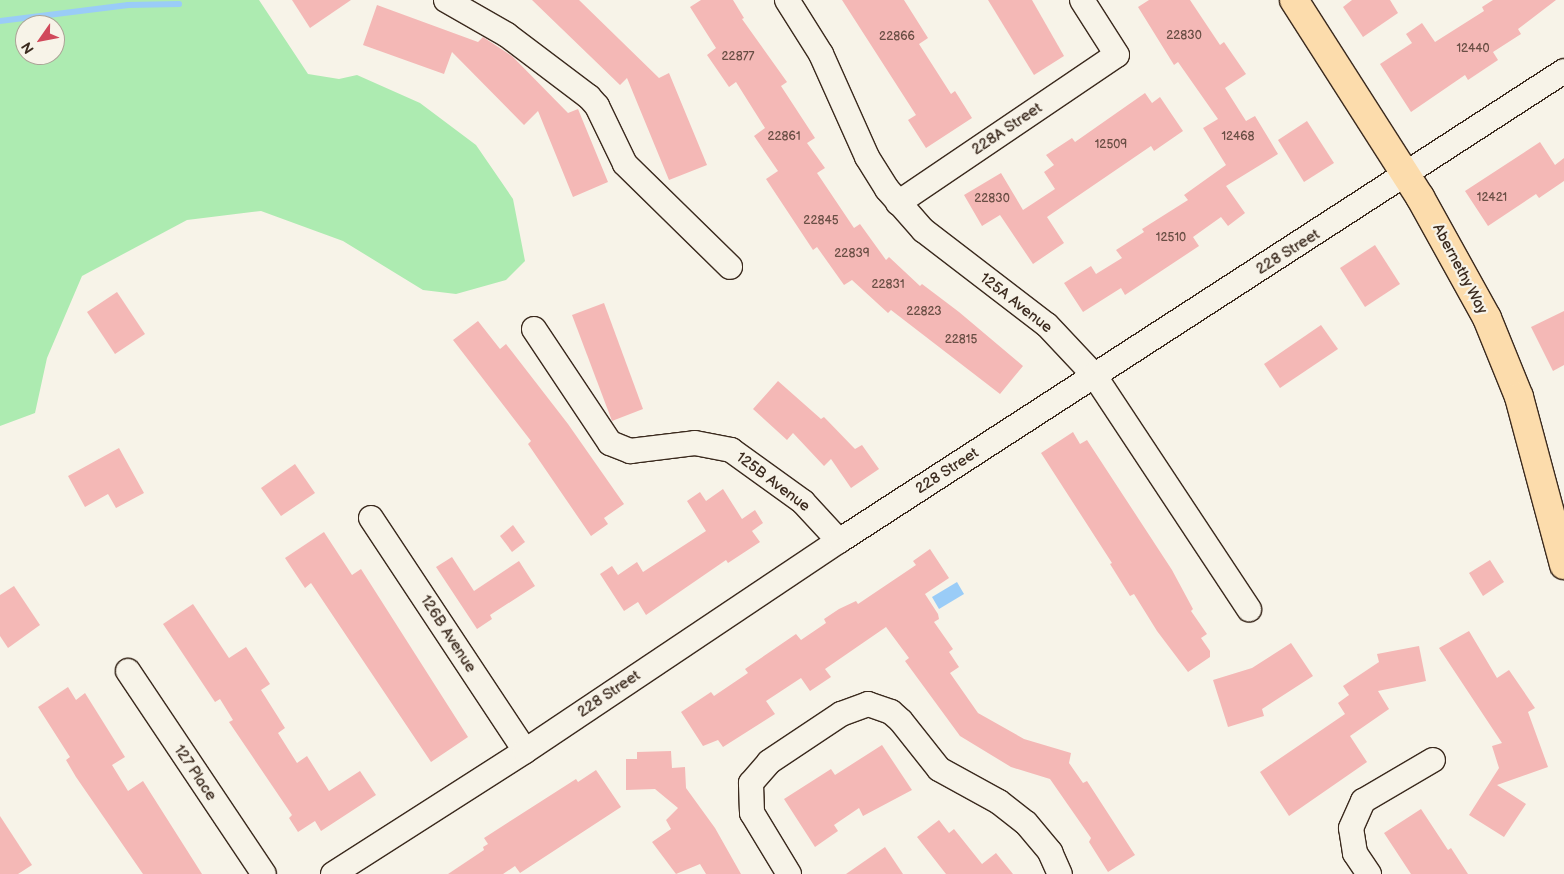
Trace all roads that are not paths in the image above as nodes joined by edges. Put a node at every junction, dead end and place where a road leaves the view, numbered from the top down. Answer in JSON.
{"nodes":[{"id":1,"x":446,"y":0,"type":"edge"},
{"id":2,"x":788,"y":0,"type":"edge"},
{"id":3,"x":1082,"y":0,"type":"edge"},
{"id":4,"x":1294,"y":0,"type":"edge"},
{"id":5,"x":1564,"y":72,"type":"edge"},
{"id":6,"x":1407,"y":176,"type":"junction"},
{"id":7,"x":898,"y":203,"type":"junction"},
{"id":8,"x":730,"y":267,"type":"dead end"},
{"id":9,"x":534,"y":329,"type":"dead end"},
{"id":10,"x":1094,"y":375,"type":"junction"},
{"id":11,"x":371,"y":518,"type":"dead end"},
{"id":12,"x":839,"y":541,"type":"junction"},
{"id":13,"x":1564,"y":565,"type":"edge"},
{"id":14,"x":1249,"y":609,"type":"dead end"},
{"id":15,"x":128,"y":671,"type":"dead end"},
{"id":16,"x":525,"y":751,"type":"junction"},
{"id":17,"x":1433,"y":760,"type":"dead end"},
{"id":18,"x":264,"y":874,"type":"edge"},
{"id":19,"x":333,"y":874,"type":"edge"},
{"id":20,"x":790,"y":874,"type":"edge"},
{"id":21,"x":1060,"y":874,"type":"edge"},
{"id":22,"x":1369,"y":874,"type":"edge"}],
"edges":[{"from":1,"to":8,"type":"street"},
{"from":2,"to":7,"type":"street","name":"125A Avenue"},
{"from":3,"to":7,"type":"street","name":"228A Street"},
{"from":4,"to":6,"type":"main road","name":"Abernethy Way"},
{"from":5,"to":6,"type":"street","name":"228 Street"},
{"from":6,"to":10,"type":"street","name":"228 Street"},
{"from":6,"to":13,"type":"main road","name":"Abernethy Way"},
{"from":7,"to":10,"type":"street","name":"125A Avenue"},
{"from":9,"to":12,"type":"street","name":"125B Avenue"},
{"from":10,"to":12,"type":"street","name":"228 Street"},
{"from":10,"to":14,"type":"street","name":"125A Avenue"},
{"from":11,"to":16,"type":"street","name":"126B Avenue"},
{"from":12,"to":16,"type":"street","name":"228 Street"},
{"from":15,"to":18,"type":"street","name":"127 Place"},
{"from":16,"to":19,"type":"street","name":"228 Street"},
{"from":17,"to":22,"type":"street"},
{"from":20,"to":21,"type":"street"}]}
